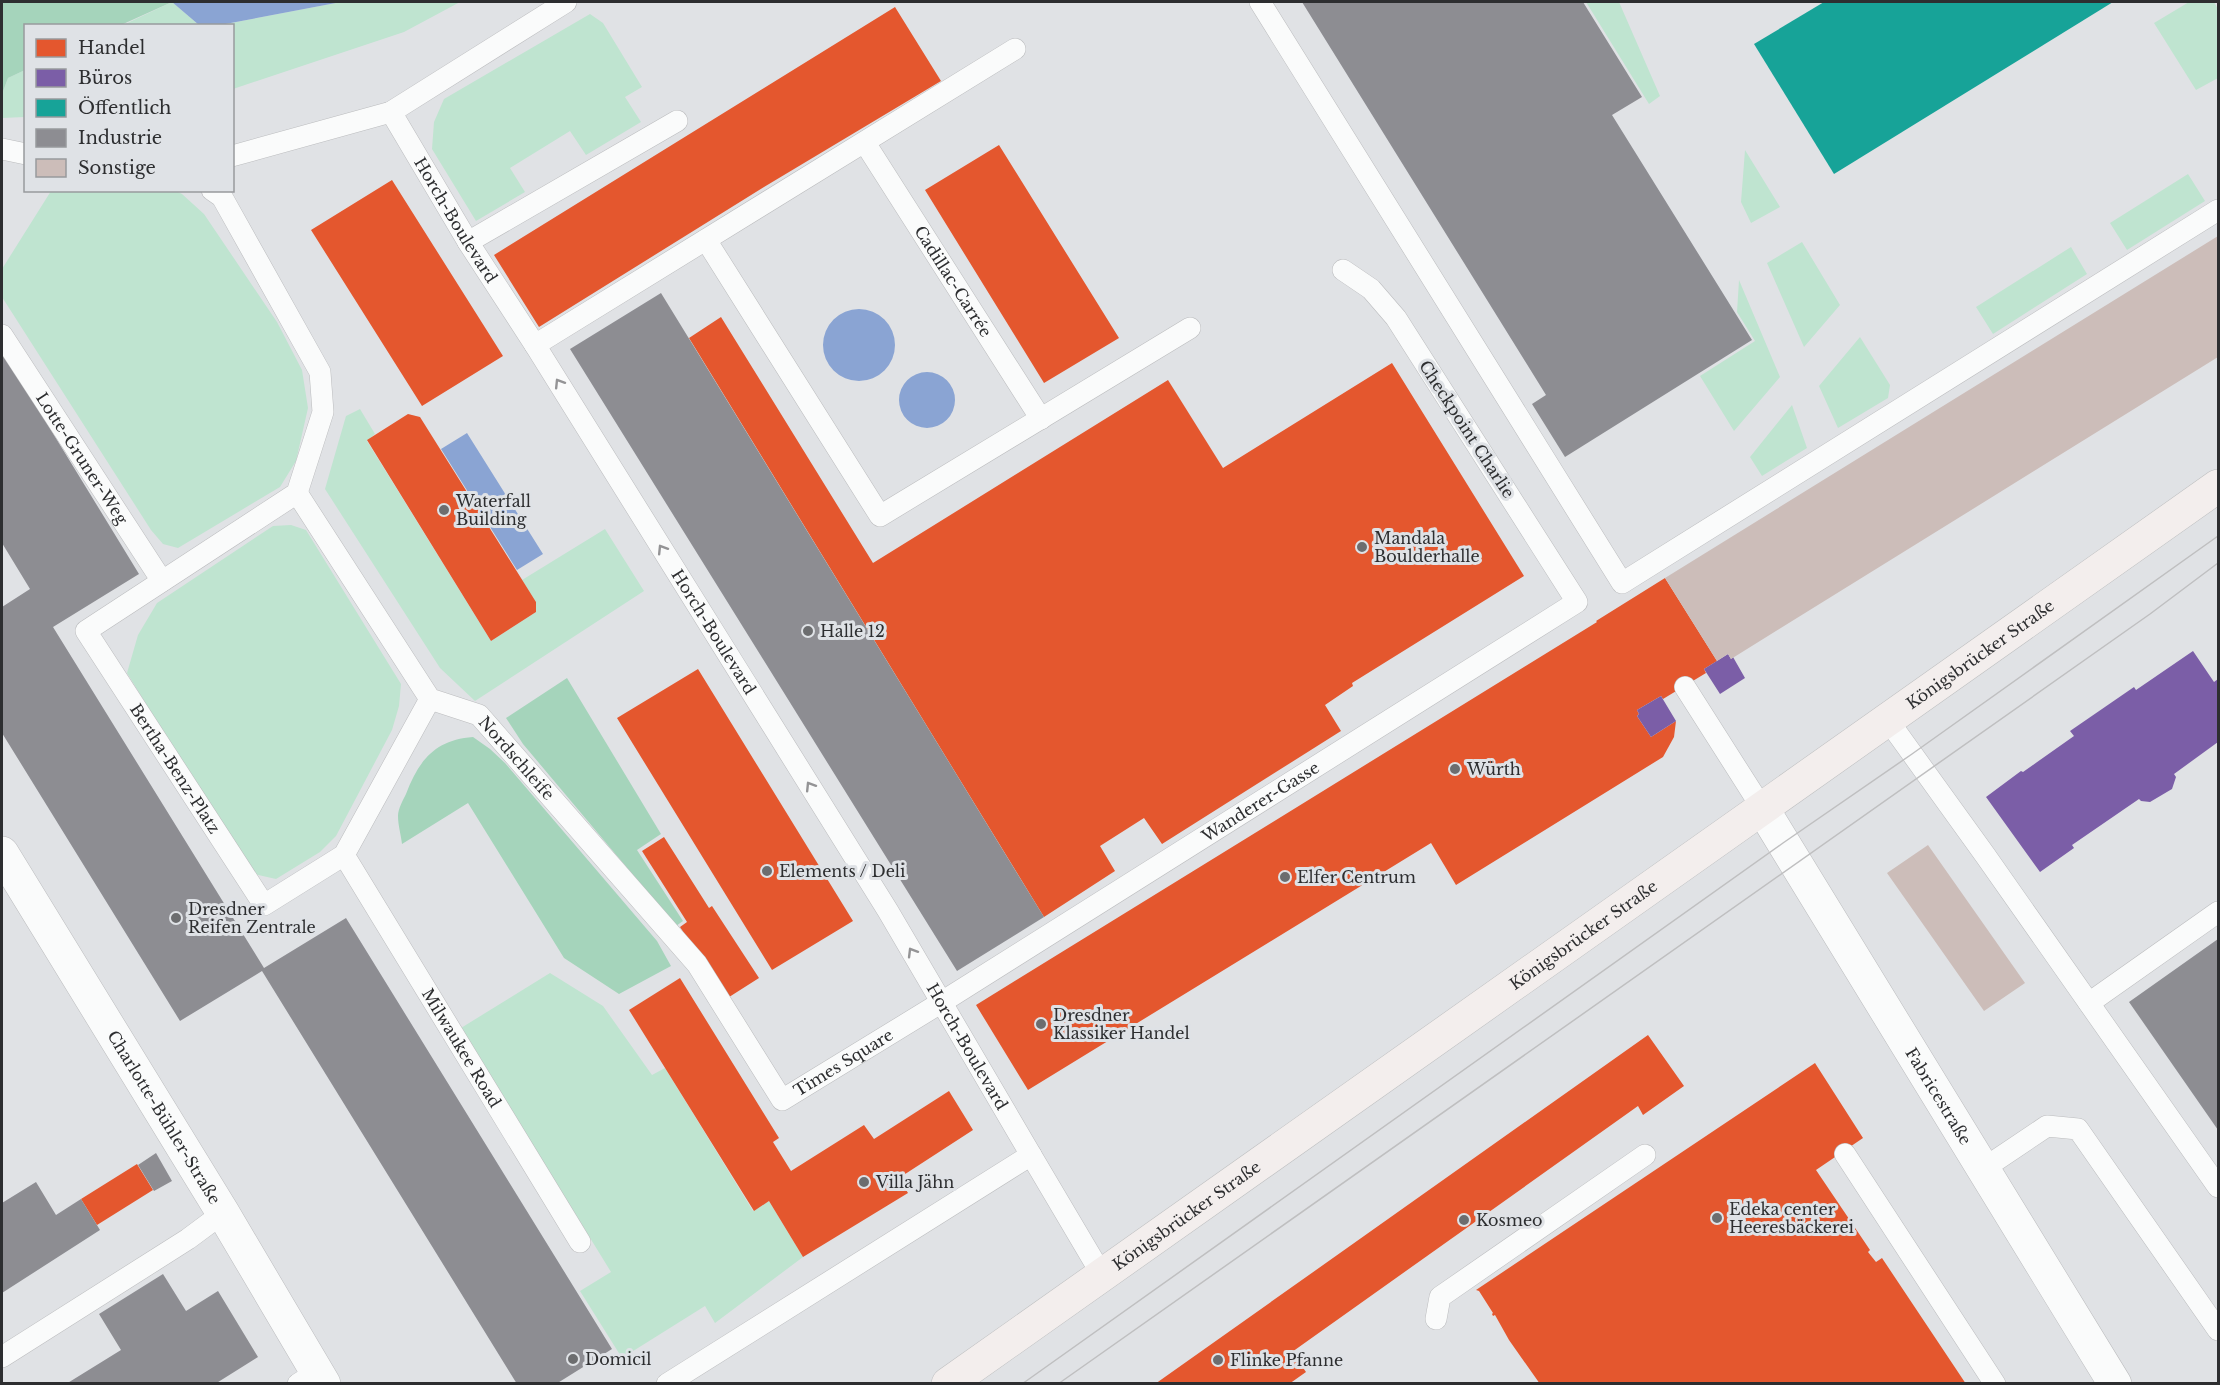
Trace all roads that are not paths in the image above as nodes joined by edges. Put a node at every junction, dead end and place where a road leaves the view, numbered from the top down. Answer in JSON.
{"nodes":[{"id":1,"x":566,"y":2,"type":"edge"},
{"id":2,"x":1260,"y":2,"type":"edge"},
{"id":3,"x":1015,"y":49,"type":"dead end"},
{"id":4,"x":391,"y":112,"type":"junction"},
{"id":5,"x":677,"y":121,"type":"dead end"},
{"id":6,"x":865,"y":143,"type":"junction"},
{"id":7,"x":2,"y":149,"type":"edge"},
{"id":8,"x":24,"y":154,"type":"edge"},
{"id":9,"x":234,"y":155,"type":"edge"},
{"id":10,"x":215,"y":192,"type":"edge"},
{"id":11,"x":2218,"y":210,"type":"edge"},
{"id":12,"x":706,"y":240,"type":"junction"},
{"id":13,"x":468,"y":242,"type":"junction"},
{"id":14,"x":1343,"y":270,"type":"dead end"},
{"id":15,"x":1190,"y":328,"type":"dead end"},
{"id":16,"x":2,"y":335,"type":"edge"},
{"id":17,"x":535,"y":345,"type":"junction"},
{"id":18,"x":1041,"y":419,"type":"junction"},
{"id":19,"x":2218,"y":486,"type":"edge"},
{"id":20,"x":297,"y":493,"type":"junction"},
{"id":21,"x":162,"y":581,"type":"junction"},
{"id":22,"x":1577,"y":602,"type":"joint"},
{"id":23,"x":1685,"y":687,"type":"dead end"},
{"id":24,"x":430,"y":699,"type":"junction"},
{"id":25,"x":1887,"y":720,"type":"junction"},
{"id":26,"x":1762,"y":808,"type":"junction"},
{"id":27,"x":2,"y":853,"type":"edge"},
{"id":28,"x":344,"y":855,"type":"junction"},
{"id":29,"x":2218,"y":912,"type":"edge"},
{"id":30,"x":702,"y":972,"type":"joint"},
{"id":31,"x":942,"y":1002,"type":"junction"},
{"id":32,"x":2089,"y":1003,"type":"junction"},
{"id":33,"x":1845,"y":1154,"type":"dead end"},
{"id":34,"x":1031,"y":1155,"type":"junction"},
{"id":35,"x":1645,"y":1155,"type":"dead end"},
{"id":36,"x":1983,"y":1169,"type":"junction"},
{"id":37,"x":2218,"y":1187,"type":"edge"},
{"id":38,"x":223,"y":1213,"type":"junction"},
{"id":39,"x":579,"y":1242,"type":"dead end"},
{"id":40,"x":1102,"y":1275,"type":"junction"},
{"id":41,"x":1436,"y":1319,"type":"dead end"},
{"id":42,"x":2218,"y":1330,"type":"edge"},
{"id":43,"x":2,"y":1357,"type":"edge"},
{"id":44,"x":313,"y":1380,"type":"edge"},
{"id":45,"x":667,"y":1383,"type":"edge"},
{"id":46,"x":948,"y":1383,"type":"edge"},
{"id":47,"x":1995,"y":1383,"type":"edge"},
{"id":48,"x":2115,"y":1383,"type":"edge"}],
"edges":[{"from":1,"to":4,"type":"lane"},
{"from":2,"to":11,"type":"lane"},
{"from":3,"to":6,"type":"lane"},
{"from":4,"to":9,"type":"lane"},
{"from":4,"to":13,"type":"lane","name":"Horch-Boulevard"},
{"from":5,"to":13,"type":"lane"},
{"from":6,"to":12,"type":"lane"},
{"from":6,"to":18,"type":"lane","name":"Cadillac-Carrée"},
{"from":7,"to":8,"type":"lane"},
{"from":10,"to":20,"type":"lane"},
{"from":12,"to":17,"type":"lane"},
{"from":12,"to":18,"type":"lane"},
{"from":13,"to":17,"type":"lane","name":"Horch-Boulevard"},
{"from":14,"to":22,"type":"lane","name":"Checkpoint Charlie"},
{"from":15,"to":18,"type":"lane"},
{"from":16,"to":21,"type":"lane","name":"Lotte-Gruner-Weg"},
{"from":31,"to":17,"type":"lane","name":"Horch-Boulevard","one_way":true},
{"from":19,"to":25,"type":"main road","name":"Königsbrücker Straße"},
{"from":20,"to":21,"type":"lane"},
{"from":20,"to":24,"type":"lane"},
{"from":21,"to":28,"type":"lane","name":"Bertha-Benz-Platz"},
{"from":22,"to":31,"type":"lane","name":"Wanderer-Gasse"},
{"from":23,"to":26,"type":"lane"},
{"from":24,"to":28,"type":"lane"},
{"from":24,"to":30,"type":"lane","name":"Nordschleife"},
{"from":25,"to":26,"type":"main road","name":"Königsbrücker Straße"},
{"from":25,"to":32,"type":"lane"},
{"from":26,"to":36,"type":"street","name":"Fabricestraße"},
{"from":26,"to":40,"type":"main road","name":"Königsbrücker Straße"},
{"from":27,"to":38,"type":"street","name":"Charlotte-Bühler-Straße"},
{"from":28,"to":39,"type":"lane","name":"Milwaukee Road"},
{"from":29,"to":32,"type":"lane"},
{"from":30,"to":31,"type":"lane","name":"Times Square"},
{"from":31,"to":34,"type":"lane","name":"Horch-Boulevard"},
{"from":32,"to":37,"type":"lane"},
{"from":33,"to":47,"type":"lane"},
{"from":34,"to":40,"type":"lane","name":"Horch-Boulevard"},
{"from":34,"to":45,"type":"lane"},
{"from":35,"to":41,"type":"lane"},
{"from":36,"to":42,"type":"lane"},
{"from":36,"to":48,"type":"street","name":"Fabricestraße"},
{"from":38,"to":43,"type":"lane"},
{"from":38,"to":44,"type":"street","name":"Charlotte-Bühler-Straße"},
{"from":40,"to":46,"type":"main road","name":"Königsbrücker Straße"}]}
